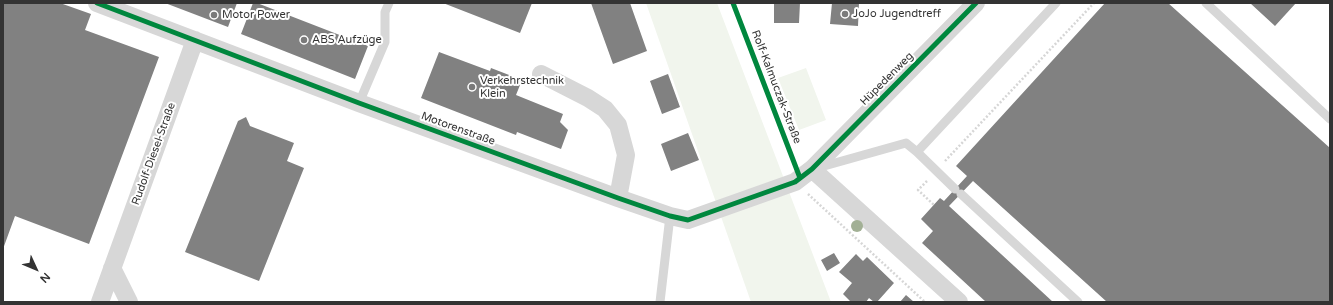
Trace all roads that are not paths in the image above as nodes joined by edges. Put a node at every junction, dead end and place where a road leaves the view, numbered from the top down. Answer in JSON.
{"nodes":[{"id":1,"x":97,"y":3,"type":"edge"},
{"id":2,"x":389,"y":3,"type":"edge"},
{"id":3,"x":976,"y":3,"type":"edge"},
{"id":4,"x":1056,"y":3,"type":"edge"},
{"id":5,"x":1206,"y":3,"type":"edge"},
{"id":6,"x":195,"y":40,"type":"junction"},
{"id":7,"x":541,"y":74,"type":"dead end"},
{"id":8,"x":359,"y":103,"type":"junction"},
{"id":9,"x":1330,"y":119,"type":"edge"},
{"id":10,"x":917,"y":152,"type":"junction"},
{"id":11,"x":812,"y":169,"type":"junction"},
{"id":12,"x":618,"y":198,"type":"junction"},
{"id":13,"x":670,"y":216,"type":"junction"},
{"id":14,"x":112,"y":268,"type":"junction"},
{"id":15,"x":100,"y":302,"type":"edge"},
{"id":16,"x":129,"y":302,"type":"edge"},
{"id":17,"x":660,"y":302,"type":"edge"},
{"id":18,"x":958,"y":302,"type":"edge"},
{"id":19,"x":1078,"y":302,"type":"edge"}],
"edges":[{"from":1,"to":6,"type":"street","name":"Motorenstraße"},
{"from":2,"to":8,"type":"lane"},
{"from":3,"to":11,"type":"street","name":"Hüpedenweg"},
{"from":4,"to":10,"type":"lane"},
{"from":5,"to":9,"type":"lane"},
{"from":6,"to":8,"type":"street","name":"Motorenstraße"},
{"from":6,"to":14,"type":"street","name":"Rudolf-Diesel-Straße"},
{"from":7,"to":12,"type":"street"},
{"from":8,"to":12,"type":"street","name":"Motorenstraße"},
{"from":10,"to":11,"type":"lane"},
{"from":10,"to":19,"type":"lane"},
{"from":11,"to":13,"type":"street","name":"Motorenstraße"},
{"from":11,"to":18,"type":"street"},
{"from":12,"to":13,"type":"street","name":"Motorenstraße"},
{"from":13,"to":17,"type":"lane"},
{"from":14,"to":15,"type":"street","name":"Rudolf-Diesel-Straße"},
{"from":14,"to":16,"type":"street"}]}
